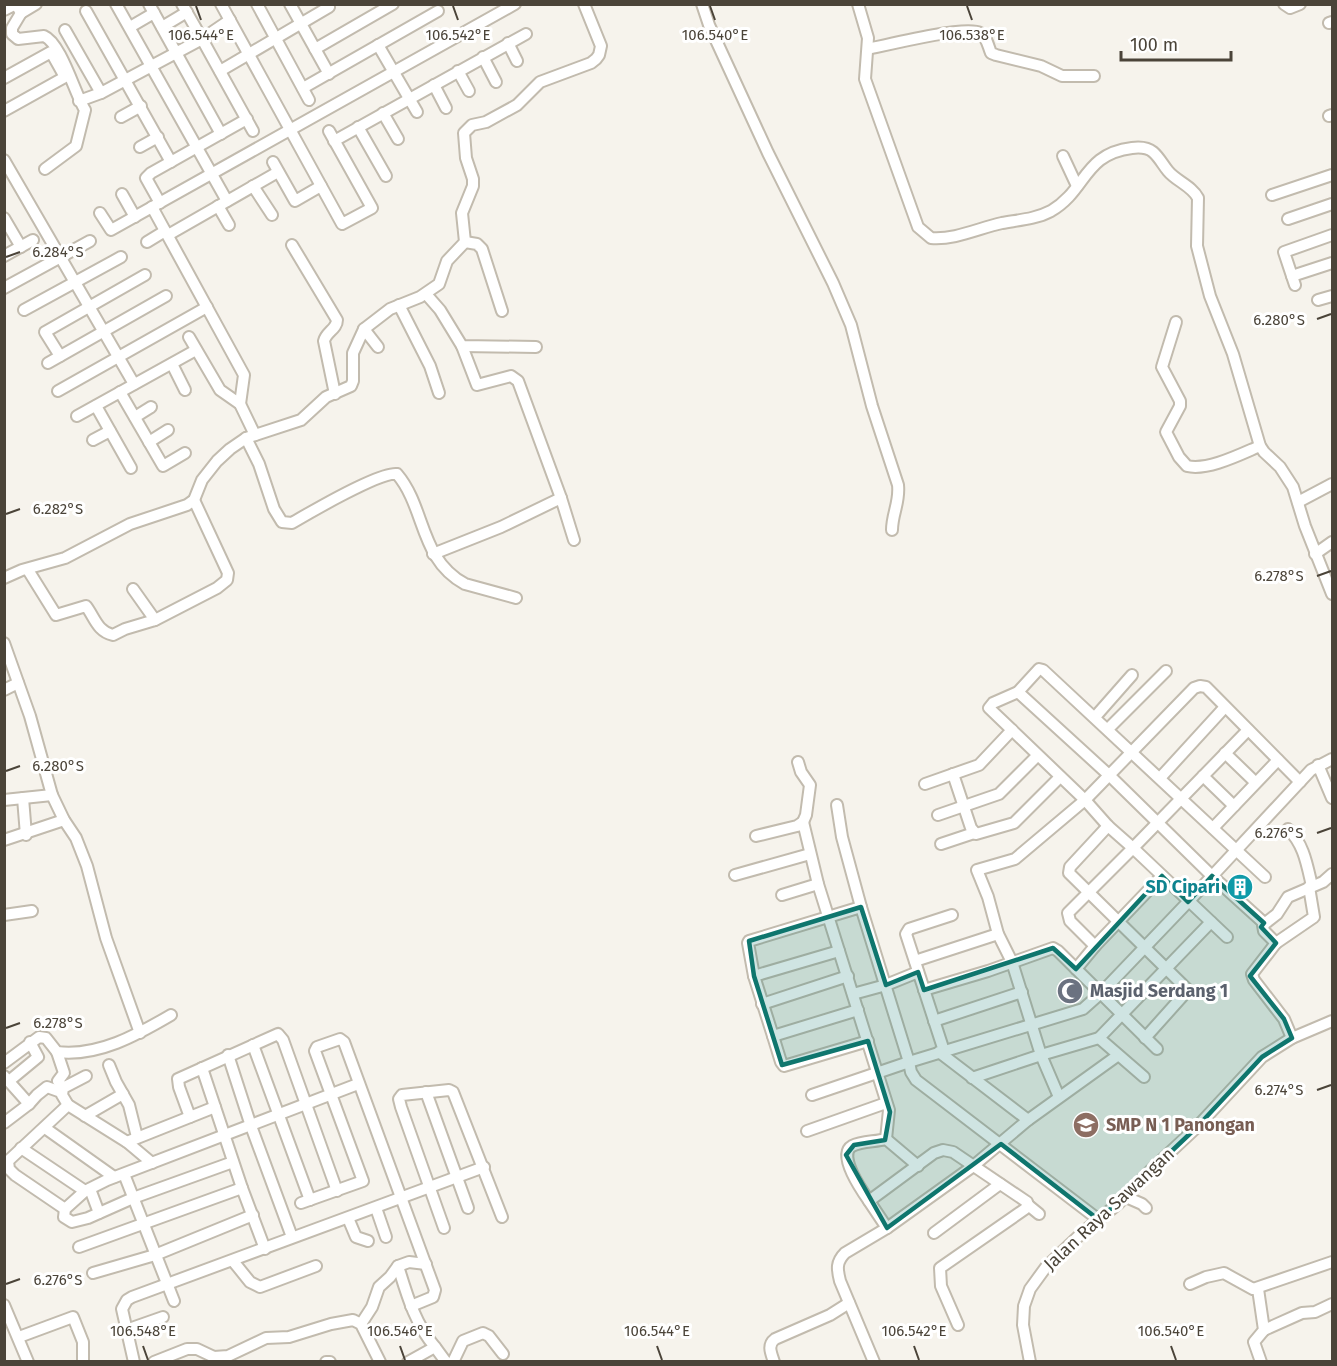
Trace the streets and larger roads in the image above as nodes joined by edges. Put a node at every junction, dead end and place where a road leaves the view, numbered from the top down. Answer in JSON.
{"nodes":[{"id":1,"x":36,"y":4,"type":"edge"},
{"id":2,"x":116,"y":4,"type":"edge"},
{"id":3,"x":221,"y":4,"type":"edge"},
{"id":4,"x":257,"y":4,"type":"edge"},
{"id":5,"x":290,"y":4,"type":"edge"},
{"id":6,"x":393,"y":4,"type":"edge"},
{"id":7,"x":515,"y":4,"type":"edge"},
{"id":8,"x":584,"y":4,"type":"edge"},
{"id":9,"x":702,"y":4,"type":"edge"},
{"id":10,"x":858,"y":4,"type":"edge"},
{"id":11,"x":1284,"y":4,"type":"edge"},
{"id":12,"x":1300,"y":4,"type":"edge"},
{"id":13,"x":329,"y":7,"type":"dead end"},
{"id":14,"x":184,"y":8,"type":"edge"},
{"id":15,"x":152,"y":9,"type":"edge"},
{"id":16,"x":4,"y":10,"type":"edge"},
{"id":17,"x":86,"y":10,"type":"dead end"},
{"id":18,"x":438,"y":11,"type":"dead end"},
{"id":19,"x":21,"y":13,"type":"junction"},
{"id":20,"x":230,"y":20,"type":"junction"},
{"id":21,"x":301,"y":24,"type":"junction"},
{"id":22,"x":130,"y":27,"type":"junction"},
{"id":23,"x":162,"y":27,"type":"junction"},
{"id":24,"x":65,"y":30,"type":"dead end"},
{"id":25,"x":526,"y":34,"type":"dead end"},
{"id":26,"x":276,"y":38,"type":"junction"},
{"id":27,"x":202,"y":39,"type":"junction"},
{"id":28,"x":508,"y":43,"type":"junction"},
{"id":29,"x":378,"y":45,"type":"junction"},
{"id":30,"x":315,"y":49,"type":"junction"},
{"id":31,"x":868,"y":49,"type":"junction"},
{"id":32,"x":177,"y":52,"type":"junction"},
{"id":33,"x":249,"y":54,"type":"junction"},
{"id":34,"x":483,"y":57,"type":"junction"},
{"id":35,"x":518,"y":61,"type":"dead end"},
{"id":36,"x":152,"y":66,"type":"junction"},
{"id":37,"x":220,"y":70,"type":"junction"},
{"id":38,"x":458,"y":71,"type":"junction"},
{"id":39,"x":394,"y":72,"type":"junction"},
{"id":40,"x":328,"y":74,"type":"junction"},
{"id":41,"x":1094,"y":76,"type":"dead end"},
{"id":42,"x":4,"y":78,"type":"edge"},
{"id":43,"x":127,"y":80,"type":"junction"},
{"id":44,"x":496,"y":82,"type":"dead end"},
{"id":45,"x":434,"y":85,"type":"junction"},
{"id":46,"x":303,"y":88,"type":"junction"},
{"id":47,"x":469,"y":91,"type":"dead end"},
{"id":48,"x":101,"y":93,"type":"junction"},
{"id":49,"x":409,"y":99,"type":"junction"},
{"id":50,"x":309,"y":100,"type":"dead end"},
{"id":51,"x":79,"y":101,"type":"junction"},
{"id":52,"x":141,"y":106,"type":"junction"},
{"id":53,"x":446,"y":108,"type":"dead end"},
{"id":54,"x":4,"y":111,"type":"edge"},
{"id":55,"x":417,"y":112,"type":"dead end"},
{"id":56,"x":383,"y":113,"type":"junction"},
{"id":57,"x":121,"y":117,"type":"dead end"},
{"id":58,"x":247,"y":119,"type":"junction"},
{"id":59,"x":358,"y":127,"type":"junction"},
{"id":60,"x":291,"y":130,"type":"junction"},
{"id":61,"x":253,"y":131,"type":"dead end"},
{"id":62,"x":221,"y":134,"type":"junction"},
{"id":63,"x":158,"y":137,"type":"junction"},
{"id":64,"x":398,"y":139,"type":"dead end"},
{"id":65,"x":140,"y":147,"type":"dead end"},
{"id":66,"x":197,"y":147,"type":"junction"},
{"id":67,"x":1063,"y":156,"type":"dead end"},
{"id":68,"x":4,"y":160,"type":"edge"},
{"id":69,"x":171,"y":162,"type":"junction"},
{"id":70,"x":45,"y":170,"type":"dead end"},
{"id":71,"x":212,"y":174,"type":"junction"},
{"id":72,"x":1332,"y":175,"type":"edge"},
{"id":73,"x":386,"y":176,"type":"dead end"},
{"id":74,"x":252,"y":186,"type":"junction"},
{"id":75,"x":321,"y":186,"type":"junction"},
{"id":76,"x":1077,"y":186,"type":"junction"},
{"id":77,"x":122,"y":194,"type":"dead end"},
{"id":78,"x":1272,"y":195,"type":"dead end"},
{"id":79,"x":223,"y":204,"type":"junction"},
{"id":80,"x":1332,"y":204,"type":"edge"},
{"id":81,"x":156,"y":205,"type":"junction"},
{"id":82,"x":100,"y":213,"type":"dead end"},
{"id":83,"x":272,"y":215,"type":"dead end"},
{"id":84,"x":135,"y":217,"type":"junction"},
{"id":85,"x":1288,"y":219,"type":"dead end"},
{"id":86,"x":5,"y":221,"type":"edge"},
{"id":87,"x":229,"y":225,"type":"dead end"},
{"id":88,"x":166,"y":233,"type":"junction"},
{"id":89,"x":1332,"y":235,"type":"edge"},
{"id":90,"x":33,"y":240,"type":"dead end"},
{"id":91,"x":90,"y":241,"type":"dead end"},
{"id":92,"x":147,"y":242,"type":"dead end"},
{"id":93,"x":465,"y":242,"type":"junction"},
{"id":94,"x":292,"y":245,"type":"dead end"},
{"id":95,"x":21,"y":247,"type":"junction"},
{"id":96,"x":4,"y":256,"type":"edge"},
{"id":97,"x":61,"y":257,"type":"junction"},
{"id":98,"x":121,"y":257,"type":"dead end"},
{"id":99,"x":1332,"y":263,"type":"edge"},
{"id":100,"x":145,"y":275,"type":"dead end"},
{"id":101,"x":75,"y":282,"type":"junction"},
{"id":102,"x":4,"y":288,"type":"edge"},
{"id":103,"x":426,"y":294,"type":"junction"},
{"id":104,"x":166,"y":296,"type":"dead end"},
{"id":105,"x":1332,"y":296,"type":"edge"},
{"id":106,"x":1318,"y":300,"type":"dead end"},
{"id":107,"x":399,"y":305,"type":"junction"},
{"id":108,"x":89,"y":306,"type":"junction"},
{"id":109,"x":207,"y":307,"type":"junction"},
{"id":110,"x":24,"y":310,"type":"dead end"},
{"id":111,"x":502,"y":312,"type":"dead end"},
{"id":112,"x":1176,"y":322,"type":"dead end"},
{"id":113,"x":364,"y":329,"type":"junction"},
{"id":114,"x":104,"y":332,"type":"junction"},
{"id":115,"x":189,"y":337,"type":"dead end"},
{"id":116,"x":462,"y":346,"type":"junction"},
{"id":117,"x":378,"y":347,"type":"dead end"},
{"id":118,"x":536,"y":347,"type":"dead end"},
{"id":119,"x":196,"y":350,"type":"junction"},
{"id":120,"x":60,"y":356,"type":"junction"},
{"id":121,"x":118,"y":357,"type":"junction"},
{"id":122,"x":48,"y":363,"type":"dead end"},
{"id":123,"x":172,"y":363,"type":"junction"},
{"id":124,"x":243,"y":382,"type":"junction"},
{"id":125,"x":134,"y":384,"type":"junction"},
{"id":126,"x":185,"y":390,"type":"dead end"},
{"id":127,"x":58,"y":391,"type":"dead end"},
{"id":128,"x":120,"y":392,"type":"junction"},
{"id":129,"x":223,"y":393,"type":"junction"},
{"id":130,"x":439,"y":393,"type":"dead end"},
{"id":131,"x":335,"y":394,"type":"junction"},
{"id":132,"x":240,"y":404,"type":"junction"},
{"id":133,"x":96,"y":406,"type":"junction"},
{"id":134,"x":151,"y":407,"type":"dead end"},
{"id":135,"x":77,"y":416,"type":"dead end"},
{"id":136,"x":135,"y":417,"type":"junction"},
{"id":137,"x":110,"y":430,"type":"junction"},
{"id":138,"x":168,"y":430,"type":"dead end"},
{"id":139,"x":250,"y":436,"type":"junction"},
{"id":140,"x":93,"y":440,"type":"dead end"},
{"id":141,"x":149,"y":442,"type":"junction"},
{"id":142,"x":1260,"y":446,"type":"junction"},
{"id":143,"x":185,"y":453,"type":"dead end"},
{"id":144,"x":131,"y":468,"type":"dead end"},
{"id":145,"x":1332,"y":484,"type":"edge"},
{"id":146,"x":561,"y":498,"type":"junction"},
{"id":147,"x":194,"y":500,"type":"junction"},
{"id":148,"x":1298,"y":502,"type":"junction"},
{"id":149,"x":892,"y":530,"type":"dead end"},
{"id":150,"x":574,"y":540,"type":"dead end"},
{"id":151,"x":1332,"y":542,"type":"edge"},
{"id":152,"x":433,"y":555,"type":"junction"},
{"id":153,"x":1315,"y":555,"type":"junction"},
{"id":154,"x":28,"y":570,"type":"junction"},
{"id":155,"x":4,"y":578,"type":"edge"},
{"id":156,"x":133,"y":589,"type":"dead end"},
{"id":157,"x":1332,"y":589,"type":"edge"},
{"id":158,"x":516,"y":598,"type":"dead end"},
{"id":159,"x":155,"y":620,"type":"junction"},
{"id":160,"x":4,"y":643,"type":"edge"},
{"id":161,"x":1166,"y":671,"type":"dead end"},
{"id":162,"x":1132,"y":675,"type":"dead end"},
{"id":163,"x":18,"y":682,"type":"junction"},
{"id":164,"x":4,"y":690,"type":"edge"},
{"id":165,"x":1018,"y":692,"type":"junction"},
{"id":166,"x":1225,"y":707,"type":"junction"},
{"id":167,"x":1095,"y":717,"type":"junction"},
{"id":168,"x":1108,"y":729,"type":"junction"},
{"id":169,"x":1012,"y":730,"type":"junction"},
{"id":170,"x":1248,"y":730,"type":"junction"},
{"id":171,"x":1133,"y":752,"type":"junction"},
{"id":172,"x":1225,"y":753,"type":"junction"},
{"id":173,"x":1038,"y":756,"type":"junction"},
{"id":174,"x":1332,"y":759,"type":"edge"},
{"id":175,"x":1278,"y":760,"type":"junction"},
{"id":176,"x":798,"y":762,"type":"dead end"},
{"id":177,"x":1318,"y":765,"type":"junction"},
{"id":178,"x":953,"y":774,"type":"junction"},
{"id":179,"x":1110,"y":776,"type":"junction"},
{"id":180,"x":1203,"y":776,"type":"junction"},
{"id":181,"x":1060,"y":777,"type":"junction"},
{"id":182,"x":1160,"y":778,"type":"junction"},
{"id":183,"x":1255,"y":782,"type":"junction"},
{"id":184,"x":1300,"y":782,"type":"junction"},
{"id":185,"x":925,"y":784,"type":"dead end"},
{"id":186,"x":52,"y":795,"type":"junction"},
{"id":187,"x":23,"y":798,"type":"junction"},
{"id":188,"x":1180,"y":798,"type":"junction"},
{"id":189,"x":1332,"y":798,"type":"edge"},
{"id":190,"x":4,"y":800,"type":"edge"},
{"id":191,"x":1085,"y":800,"type":"junction"},
{"id":192,"x":837,"y":805,"type":"dead end"},
{"id":193,"x":964,"y":806,"type":"junction"},
{"id":194,"x":1234,"y":806,"type":"junction"},
{"id":195,"x":938,"y":815,"type":"dead end"},
{"id":196,"x":64,"y":820,"type":"junction"},
{"id":197,"x":803,"y":822,"type":"junction"},
{"id":198,"x":1157,"y":824,"type":"junction"},
{"id":199,"x":1107,"y":826,"type":"junction"},
{"id":200,"x":1213,"y":828,"type":"junction"},
{"id":201,"x":1288,"y":829,"type":"dead end"},
{"id":202,"x":974,"y":833,"type":"junction"},
{"id":203,"x":26,"y":835,"type":"junction"},
{"id":204,"x":756,"y":836,"type":"dead end"},
{"id":205,"x":4,"y":840,"type":"edge"},
{"id":206,"x":941,"y":844,"type":"dead end"},
{"id":207,"x":1133,"y":848,"type":"junction"},
{"id":208,"x":1236,"y":851,"type":"junction"},
{"id":209,"x":810,"y":854,"type":"junction"},
{"id":210,"x":1332,"y":874,"type":"edge"},
{"id":211,"x":735,"y":875,"type":"dead end"},
{"id":212,"x":1162,"y":876,"type":"junction"},
{"id":213,"x":1212,"y":876,"type":"junction"},
{"id":214,"x":1265,"y":877,"type":"dead end"},
{"id":215,"x":818,"y":884,"type":"junction"},
{"id":216,"x":1311,"y":887,"type":"junction"},
{"id":217,"x":1087,"y":893,"type":"junction"},
{"id":218,"x":782,"y":895,"type":"dead end"},
{"id":219,"x":1188,"y":902,"type":"junction"},
{"id":220,"x":861,"y":907,"type":"junction"},
{"id":221,"x":32,"y":911,"type":"dead end"},
{"id":222,"x":4,"y":915,"type":"edge"},
{"id":223,"x":952,"y":915,"type":"dead end"},
{"id":224,"x":829,"y":918,"type":"junction"},
{"id":225,"x":1210,"y":922,"type":"junction"},
{"id":226,"x":1118,"y":923,"type":"junction"},
{"id":227,"x":1264,"y":923,"type":"junction"},
{"id":228,"x":998,"y":934,"type":"junction"},
{"id":229,"x":1227,"y":937,"type":"dead end"},
{"id":230,"x":1276,"y":944,"type":"junction"},
{"id":231,"x":1095,"y":946,"type":"junction"},
{"id":232,"x":1143,"y":947,"type":"junction"},
{"id":233,"x":839,"y":951,"type":"junction"},
{"id":234,"x":915,"y":961,"type":"junction"},
{"id":235,"x":1012,"y":962,"type":"junction"},
{"id":236,"x":1166,"y":968,"type":"junction"},
{"id":237,"x":1076,"y":969,"type":"junction"},
{"id":238,"x":918,"y":972,"type":"junction"},
{"id":239,"x":754,"y":976,"type":"junction"},
{"id":240,"x":848,"y":976,"type":"junction"},
{"id":241,"x":886,"y":985,"type":"junction"},
{"id":242,"x":924,"y":990,"type":"junction"},
{"id":243,"x":1022,"y":992,"type":"junction"},
{"id":244,"x":1101,"y":993,"type":"junction"},
{"id":245,"x":854,"y":994,"type":"junction"},
{"id":246,"x":762,"y":1004,"type":"junction"},
{"id":247,"x":858,"y":1010,"type":"junction"},
{"id":248,"x":171,"y":1015,"type":"dead end"},
{"id":249,"x":1123,"y":1015,"type":"junction"},
{"id":250,"x":934,"y":1021,"type":"junction"},
{"id":251,"x":1332,"y":1021,"type":"edge"},
{"id":252,"x":1032,"y":1024,"type":"junction"},
{"id":253,"x":140,"y":1033,"type":"junction"},
{"id":254,"x":773,"y":1036,"type":"junction"},
{"id":255,"x":1099,"y":1038,"type":"junction"},
{"id":256,"x":1145,"y":1038,"type":"junction"},
{"id":257,"x":1292,"y":1038,"type":"junction"},
{"id":258,"x":868,"y":1041,"type":"junction"},
{"id":259,"x":30,"y":1042,"type":"junction"},
{"id":260,"x":253,"y":1045,"type":"junction"},
{"id":261,"x":1157,"y":1049,"type":"dead end"},
{"id":262,"x":57,"y":1052,"type":"junction"},
{"id":263,"x":941,"y":1052,"type":"junction"},
{"id":264,"x":228,"y":1055,"type":"junction"},
{"id":265,"x":1041,"y":1055,"type":"junction"},
{"id":266,"x":1117,"y":1056,"type":"junction"},
{"id":267,"x":909,"y":1062,"type":"junction"},
{"id":268,"x":4,"y":1063,"type":"edge"},
{"id":269,"x":109,"y":1065,"type":"dead end"},
{"id":270,"x":202,"y":1068,"type":"junction"},
{"id":271,"x":878,"y":1073,"type":"junction"},
{"id":272,"x":86,"y":1076,"type":"dead end"},
{"id":273,"x":1144,"y":1077,"type":"dead end"},
{"id":274,"x":7,"y":1078,"type":"edge"},
{"id":275,"x":972,"y":1078,"type":"junction"},
{"id":276,"x":358,"y":1084,"type":"junction"},
{"id":277,"x":62,"y":1090,"type":"junction"},
{"id":278,"x":426,"y":1092,"type":"junction"},
{"id":279,"x":123,"y":1094,"type":"junction"},
{"id":280,"x":812,"y":1095,"type":"dead end"},
{"id":281,"x":331,"y":1096,"type":"junction"},
{"id":282,"x":1059,"y":1097,"type":"junction"},
{"id":283,"x":886,"y":1102,"type":"junction"},
{"id":284,"x":29,"y":1104,"type":"junction"},
{"id":285,"x":306,"y":1104,"type":"junction"},
{"id":286,"x":68,"y":1105,"type":"junction"},
{"id":287,"x":215,"y":1107,"type":"junction"},
{"id":288,"x":280,"y":1115,"type":"junction"},
{"id":289,"x":85,"y":1116,"type":"junction"},
{"id":290,"x":190,"y":1117,"type":"junction"},
{"id":291,"x":1028,"y":1120,"type":"junction"},
{"id":292,"x":4,"y":1123,"type":"edge"},
{"id":293,"x":251,"y":1126,"type":"junction"},
{"id":294,"x":45,"y":1128,"type":"junction"},
{"id":295,"x":807,"y":1131,"type":"dead end"},
{"id":296,"x":225,"y":1136,"type":"junction"},
{"id":297,"x":137,"y":1137,"type":"junction"},
{"id":298,"x":885,"y":1139,"type":"junction"},
{"id":299,"x":126,"y":1142,"type":"junction"},
{"id":300,"x":1001,"y":1144,"type":"junction"},
{"id":301,"x":21,"y":1148,"type":"junction"},
{"id":302,"x":233,"y":1162,"type":"junction"},
{"id":303,"x":152,"y":1163,"type":"junction"},
{"id":304,"x":918,"y":1166,"type":"junction"},
{"id":305,"x":484,"y":1167,"type":"junction"},
{"id":306,"x":972,"y":1167,"type":"junction"},
{"id":307,"x":119,"y":1176,"type":"junction"},
{"id":308,"x":457,"y":1178,"type":"junction"},
{"id":309,"x":1000,"y":1184,"type":"junction"},
{"id":310,"x":242,"y":1188,"type":"junction"},
{"id":311,"x":430,"y":1188,"type":"junction"},
{"id":312,"x":88,"y":1190,"type":"junction"},
{"id":313,"x":337,"y":1191,"type":"junction"},
{"id":314,"x":1126,"y":1197,"type":"junction"},
{"id":315,"x":134,"y":1198,"type":"junction"},
{"id":316,"x":401,"y":1198,"type":"junction"},
{"id":317,"x":869,"y":1201,"type":"junction"},
{"id":318,"x":1028,"y":1205,"type":"junction"},
{"id":319,"x":376,"y":1208,"type":"junction"},
{"id":320,"x":468,"y":1208,"type":"dead end"},
{"id":321,"x":1146,"y":1208,"type":"dead end"},
{"id":322,"x":65,"y":1209,"type":"junction"},
{"id":323,"x":99,"y":1213,"type":"junction"},
{"id":324,"x":1039,"y":1214,"type":"dead end"},
{"id":325,"x":253,"y":1215,"type":"junction"},
{"id":326,"x":502,"y":1216,"type":"dead end"},
{"id":327,"x":348,"y":1218,"type":"junction"},
{"id":328,"x":1099,"y":1220,"type":"junction"},
{"id":329,"x":144,"y":1223,"type":"junction"},
{"id":330,"x":444,"y":1228,"type":"dead end"},
{"id":331,"x":887,"y":1228,"type":"junction"},
{"id":332,"x":934,"y":1233,"type":"dead end"},
{"id":333,"x":292,"y":1237,"type":"junction"},
{"id":334,"x":386,"y":1237,"type":"dead end"},
{"id":335,"x":368,"y":1241,"type":"dead end"},
{"id":336,"x":79,"y":1247,"type":"dead end"},
{"id":337,"x":266,"y":1249,"type":"junction"},
{"id":338,"x":155,"y":1255,"type":"junction"},
{"id":339,"x":233,"y":1261,"type":"junction"},
{"id":340,"x":1332,"y":1262,"type":"edge"},
{"id":341,"x":426,"y":1264,"type":"junction"},
{"id":342,"x":316,"y":1266,"type":"dead end"},
{"id":343,"x":398,"y":1266,"type":"junction"},
{"id":344,"x":93,"y":1273,"type":"dead end"},
{"id":345,"x":1190,"y":1284,"type":"dead end"},
{"id":346,"x":166,"y":1285,"type":"junction"},
{"id":347,"x":1258,"y":1289,"type":"junction"},
{"id":348,"x":174,"y":1301,"type":"dead end"},
{"id":349,"x":849,"y":1303,"type":"junction"},
{"id":350,"x":1332,"y":1304,"type":"edge"},
{"id":351,"x":4,"y":1305,"type":"edge"},
{"id":352,"x":411,"y":1306,"type":"junction"},
{"id":353,"x":163,"y":1317,"type":"dead end"},
{"id":354,"x":361,"y":1324,"type":"junction"},
{"id":355,"x":958,"y":1325,"type":"dead end"},
{"id":356,"x":126,"y":1330,"type":"junction"},
{"id":357,"x":1264,"y":1330,"type":"junction"},
{"id":358,"x":19,"y":1337,"type":"junction"},
{"id":359,"x":435,"y":1347,"type":"junction"},
{"id":360,"x":503,"y":1354,"type":"dead end"},
{"id":361,"x":28,"y":1362,"type":"edge"},
{"id":362,"x":83,"y":1362,"type":"edge"},
{"id":363,"x":134,"y":1362,"type":"edge"},
{"id":364,"x":154,"y":1362,"type":"edge"},
{"id":365,"x":380,"y":1362,"type":"edge"},
{"id":366,"x":408,"y":1362,"type":"edge"},
{"id":367,"x":446,"y":1362,"type":"edge"},
{"id":368,"x":453,"y":1362,"type":"edge"},
{"id":369,"x":774,"y":1362,"type":"edge"},
{"id":370,"x":874,"y":1362,"type":"edge"},
{"id":371,"x":1030,"y":1362,"type":"edge"},
{"id":372,"x":1261,"y":1362,"type":"edge"}],
"edges":[{"from":1,"to":19,"type":"street"},
{"from":2,"to":22,"type":"street"},
{"from":3,"to":20,"type":"street"},
{"from":4,"to":26,"type":"street"},
{"from":5,"to":21,"type":"street"},
{"from":6,"to":30,"type":"street"},
{"from":7,"to":39,"type":"street"},
{"from":8,"to":93,"type":"street"},
{"from":9,"to":149,"type":"street"},
{"from":10,"to":31,"type":"street"},
{"from":11,"to":12,"type":"street"},
{"from":13,"to":21,"type":"street"},
{"from":14,"to":23,"type":"street"},
{"from":14,"to":27,"type":"street"},
{"from":15,"to":22,"type":"street"},
{"from":15,"to":23,"type":"street"},
{"from":16,"to":19,"type":"street"},
{"from":17,"to":43,"type":"street"},
{"from":18,"to":29,"type":"street"},
{"from":19,"to":51,"type":"street"},
{"from":20,"to":27,"type":"street"},
{"from":20,"to":33,"type":"street"},
{"from":21,"to":26,"type":"street"},
{"from":21,"to":30,"type":"street"},
{"from":22,"to":36,"type":"street"},
{"from":23,"to":32,"type":"street"},
{"from":24,"to":48,"type":"street"},
{"from":25,"to":28,"type":"street"},
{"from":26,"to":33,"type":"street"},
{"from":26,"to":46,"type":"street"},
{"from":27,"to":32,"type":"street"},
{"from":27,"to":37,"type":"street"},
{"from":28,"to":34,"type":"street"},
{"from":28,"to":35,"type":"street"},
{"from":29,"to":39,"type":"street"},
{"from":29,"to":40,"type":"street"},
{"from":30,"to":40,"type":"street"},
{"from":31,"to":41,"type":"street"},
{"from":31,"to":76,"type":"street"},
{"from":32,"to":36,"type":"street"},
{"from":32,"to":62,"type":"street"},
{"from":33,"to":37,"type":"street"},
{"from":33,"to":60,"type":"street"},
{"from":34,"to":38,"type":"street"},
{"from":34,"to":44,"type":"street"},
{"from":36,"to":43,"type":"street"},
{"from":36,"to":66,"type":"street"},
{"from":37,"to":58,"type":"street"},
{"from":38,"to":45,"type":"street"},
{"from":38,"to":47,"type":"street"},
{"from":39,"to":49,"type":"street"},
{"from":39,"to":60,"type":"street"},
{"from":40,"to":46,"type":"street"},
{"from":42,"to":54,"type":"street"},
{"from":43,"to":48,"type":"street"},
{"from":43,"to":52,"type":"street"},
{"from":45,"to":49,"type":"street"},
{"from":45,"to":53,"type":"street"},
{"from":46,"to":50,"type":"street"},
{"from":48,"to":51,"type":"street"},
{"from":49,"to":55,"type":"street"},
{"from":49,"to":56,"type":"street"},
{"from":51,"to":70,"type":"street"},
{"from":52,"to":57,"type":"street"},
{"from":52,"to":63,"type":"street"},
{"from":56,"to":59,"type":"street"},
{"from":56,"to":64,"type":"street"},
{"from":58,"to":61,"type":"street"},
{"from":58,"to":62,"type":"street"},
{"from":59,"to":73,"type":"street"},
{"from":59,"to":75,"type":"street"},
{"from":60,"to":71,"type":"street"},
{"from":60,"to":75,"type":"street"},
{"from":62,"to":66,"type":"street"},
{"from":63,"to":65,"type":"street"},
{"from":63,"to":69,"type":"street"},
{"from":66,"to":69,"type":"street"},
{"from":66,"to":71,"type":"street"},
{"from":67,"to":76,"type":"street"},
{"from":68,"to":97,"type":"street"},
{"from":69,"to":81,"type":"street"},
{"from":71,"to":79,"type":"street"},
{"from":71,"to":81,"type":"street"},
{"from":72,"to":78,"type":"street"},
{"from":74,"to":75,"type":"street"},
{"from":74,"to":79,"type":"street"},
{"from":74,"to":83,"type":"street"},
{"from":76,"to":142,"type":"street"},
{"from":77,"to":84,"type":"street"},
{"from":79,"to":87,"type":"street"},
{"from":79,"to":88,"type":"street"},
{"from":80,"to":85,"type":"street"},
{"from":81,"to":84,"type":"street"},
{"from":81,"to":88,"type":"street"},
{"from":82,"to":84,"type":"street"},
{"from":86,"to":95,"type":"street"},
{"from":88,"to":92,"type":"street"},
{"from":88,"to":109,"type":"street"},
{"from":89,"to":99,"type":"street"},
{"from":90,"to":95,"type":"street"},
{"from":91,"to":97,"type":"street"},
{"from":93,"to":103,"type":"street"},
{"from":93,"to":111,"type":"street"},
{"from":94,"to":131,"type":"street"},
{"from":95,"to":96,"type":"street"},
{"from":97,"to":101,"type":"street"},
{"from":97,"to":102,"type":"street"},
{"from":98,"to":101,"type":"street"},
{"from":100,"to":108,"type":"street"},
{"from":101,"to":108,"type":"street"},
{"from":101,"to":110,"type":"street"},
{"from":103,"to":107,"type":"street"},
{"from":103,"to":116,"type":"street"},
{"from":104,"to":114,"type":"street"},
{"from":105,"to":106,"type":"street"},
{"from":107,"to":113,"type":"street"},
{"from":107,"to":130,"type":"street"},
{"from":108,"to":114,"type":"street"},
{"from":108,"to":120,"type":"street"},
{"from":109,"to":121,"type":"street"},
{"from":109,"to":124,"type":"street"},
{"from":112,"to":142,"type":"street"},
{"from":113,"to":117,"type":"street"},
{"from":113,"to":131,"type":"street"},
{"from":114,"to":120,"type":"street"},
{"from":114,"to":121,"type":"street"},
{"from":115,"to":119,"type":"street"},
{"from":116,"to":118,"type":"street"},
{"from":116,"to":146,"type":"street"},
{"from":119,"to":123,"type":"street"},
{"from":119,"to":129,"type":"street"},
{"from":120,"to":122,"type":"street"},
{"from":121,"to":125,"type":"street"},
{"from":121,"to":127,"type":"street"},
{"from":123,"to":125,"type":"street"},
{"from":123,"to":126,"type":"street"},
{"from":124,"to":129,"type":"street"},
{"from":124,"to":132,"type":"street"},
{"from":125,"to":128,"type":"street"},
{"from":128,"to":133,"type":"street"},
{"from":128,"to":136,"type":"street"},
{"from":129,"to":132,"type":"street"},
{"from":131,"to":139,"type":"street"},
{"from":132,"to":139,"type":"street"},
{"from":133,"to":135,"type":"street"},
{"from":133,"to":137,"type":"street"},
{"from":134,"to":136,"type":"street"},
{"from":136,"to":141,"type":"street"},
{"from":137,"to":140,"type":"street"},
{"from":137,"to":144,"type":"street"},
{"from":138,"to":141,"type":"street"},
{"from":139,"to":147,"type":"street"},
{"from":139,"to":152,"type":"street"},
{"from":141,"to":143,"type":"street"},
{"from":142,"to":148,"type":"street"},
{"from":145,"to":148,"type":"street"},
{"from":146,"to":150,"type":"street"},
{"from":146,"to":152,"type":"street"},
{"from":147,"to":154,"type":"street"},
{"from":147,"to":159,"type":"street"},
{"from":148,"to":153,"type":"street"},
{"from":151,"to":153,"type":"street"},
{"from":152,"to":158,"type":"street"},
{"from":153,"to":157,"type":"street"},
{"from":154,"to":155,"type":"street"},
{"from":154,"to":159,"type":"street"},
{"from":156,"to":159,"type":"street"},
{"from":160,"to":163,"type":"street"},
{"from":161,"to":168,"type":"street"},
{"from":162,"to":167,"type":"street"},
{"from":163,"to":164,"type":"street"},
{"from":163,"to":186,"type":"street"},
{"from":165,"to":167,"type":"street"},
{"from":165,"to":169,"type":"street"},
{"from":165,"to":179,"type":"street"},
{"from":166,"to":170,"type":"street"},
{"from":166,"to":171,"type":"street"},
{"from":166,"to":182,"type":"street"},
{"from":167,"to":168,"type":"street"},
{"from":168,"to":171,"type":"street"},
{"from":169,"to":173,"type":"street"},
{"from":169,"to":178,"type":"street"},
{"from":170,"to":172,"type":"street"},
{"from":170,"to":175,"type":"street"},
{"from":171,"to":179,"type":"street"},
{"from":171,"to":182,"type":"street"},
{"from":172,"to":180,"type":"street"},
{"from":172,"to":183,"type":"street"},
{"from":173,"to":181,"type":"street"},
{"from":173,"to":193,"type":"street"},
{"from":174,"to":177,"type":"street"},
{"from":175,"to":183,"type":"street"},
{"from":175,"to":184,"type":"street"},
{"from":176,"to":197,"type":"street"},
{"from":177,"to":184,"type":"street"},
{"from":177,"to":189,"type":"street"},
{"from":178,"to":185,"type":"street"},
{"from":178,"to":193,"type":"street"},
{"from":179,"to":191,"type":"street"},
{"from":179,"to":198,"type":"street"},
{"from":180,"to":188,"type":"street"},
{"from":180,"to":194,"type":"street"},
{"from":181,"to":191,"type":"street"},
{"from":181,"to":202,"type":"street"},
{"from":182,"to":188,"type":"street"},
{"from":183,"to":194,"type":"street"},
{"from":184,"to":208,"type":"street"},
{"from":186,"to":187,"type":"street"},
{"from":186,"to":196,"type":"street"},
{"from":187,"to":190,"type":"street"},
{"from":187,"to":203,"type":"street"},
{"from":188,"to":198,"type":"street"},
{"from":188,"to":200,"type":"street"},
{"from":191,"to":199,"type":"street"},
{"from":191,"to":228,"type":"street"},
{"from":192,"to":220,"type":"street"},
{"from":193,"to":195,"type":"street"},
{"from":193,"to":202,"type":"street"},
{"from":194,"to":200,"type":"street"},
{"from":196,"to":203,"type":"street"},
{"from":196,"to":253,"type":"street"},
{"from":197,"to":204,"type":"street"},
{"from":197,"to":209,"type":"street"},
{"from":198,"to":207,"type":"street"},
{"from":198,"to":213,"type":"street"},
{"from":199,"to":207,"type":"street"},
{"from":199,"to":217,"type":"street"},
{"from":200,"to":208,"type":"street"},
{"from":201,"to":216,"type":"street"},
{"from":202,"to":206,"type":"street"},
{"from":203,"to":205,"type":"street"},
{"from":207,"to":212,"type":"street"},
{"from":207,"to":217,"type":"street"},
{"from":208,"to":213,"type":"street"},
{"from":208,"to":214,"type":"street"},
{"from":209,"to":211,"type":"street"},
{"from":209,"to":215,"type":"street"},
{"from":210,"to":216,"type":"street"},
{"from":212,"to":219,"type":"street"},
{"from":212,"to":226,"type":"street"},
{"from":213,"to":219,"type":"street"},
{"from":213,"to":227,"type":"street"},
{"from":215,"to":218,"type":"street"},
{"from":215,"to":224,"type":"street"},
{"from":216,"to":227,"type":"street"},
{"from":216,"to":230,"type":"street"},
{"from":217,"to":226,"type":"street"},
{"from":217,"to":231,"type":"street"},
{"from":219,"to":225,"type":"street"},
{"from":219,"to":232,"type":"street"},
{"from":220,"to":224,"type":"street"},
{"from":220,"to":241,"type":"street"},
{"from":221,"to":222,"type":"street"},
{"from":223,"to":234,"type":"street"},
{"from":224,"to":233,"type":"street"},
{"from":224,"to":239,"type":"street"},
{"from":225,"to":229,"type":"street"},
{"from":225,"to":236,"type":"street"},
{"from":226,"to":231,"type":"street"},
{"from":226,"to":232,"type":"street"},
{"from":227,"to":230,"type":"street"},
{"from":228,"to":234,"type":"street"},
{"from":228,"to":235,"type":"street"},
{"from":230,"to":257,"type":"street"},
{"from":231,"to":237,"type":"street"},
{"from":232,"to":236,"type":"street"},
{"from":232,"to":244,"type":"street"},
{"from":233,"to":239,"type":"street"},
{"from":233,"to":240,"type":"street"},
{"from":234,"to":238,"type":"street"},
{"from":235,"to":237,"type":"street"},
{"from":235,"to":242,"type":"street"},
{"from":235,"to":243,"type":"street"},
{"from":236,"to":249,"type":"street"},
{"from":236,"to":256,"type":"street"},
{"from":237,"to":244,"type":"street"},
{"from":238,"to":241,"type":"street"},
{"from":238,"to":242,"type":"street"},
{"from":239,"to":246,"type":"street"},
{"from":240,"to":245,"type":"street"},
{"from":240,"to":246,"type":"street"},
{"from":241,"to":245,"type":"street"},
{"from":241,"to":267,"type":"street"},
{"from":242,"to":250,"type":"street"},
{"from":243,"to":250,"type":"street"},
{"from":243,"to":252,"type":"street"},
{"from":244,"to":249,"type":"street"},
{"from":244,"to":252,"type":"street"},
{"from":245,"to":247,"type":"street"},
{"from":246,"to":254,"type":"street"},
{"from":247,"to":254,"type":"street"},
{"from":247,"to":258,"type":"street"},
{"from":248,"to":253,"type":"street"},
{"from":249,"to":255,"type":"street"},
{"from":249,"to":256,"type":"street"},
{"from":250,"to":263,"type":"street"},
{"from":251,"to":257,"type":"street","name":"Jalan Raya Sawangan"},
{"from":252,"to":263,"type":"street"},
{"from":252,"to":265,"type":"street"},
{"from":253,"to":262,"type":"street"},
{"from":254,"to":258,"type":"street"},
{"from":255,"to":265,"type":"street"},
{"from":255,"to":266,"type":"street"},
{"from":256,"to":261,"type":"street"},
{"from":257,"to":314,"type":"street","name":"Jalan Raya Sawangan"},
{"from":258,"to":271,"type":"street"},
{"from":259,"to":262,"type":"street"},
{"from":259,"to":268,"type":"street"},
{"from":259,"to":274,"type":"street"},
{"from":260,"to":264,"type":"street"},
{"from":260,"to":285,"type":"street"},
{"from":260,"to":288,"type":"street"},
{"from":262,"to":277,"type":"street"},
{"from":263,"to":267,"type":"street"},
{"from":263,"to":275,"type":"street"},
{"from":264,"to":270,"type":"street"},
{"from":264,"to":293,"type":"street"},
{"from":265,"to":275,"type":"street"},
{"from":265,"to":282,"type":"street"},
{"from":266,"to":273,"type":"street"},
{"from":266,"to":282,"type":"street"},
{"from":267,"to":271,"type":"street"},
{"from":267,"to":300,"type":"street"},
{"from":269,"to":279,"type":"street"},
{"from":270,"to":287,"type":"street"},
{"from":270,"to":290,"type":"street"},
{"from":271,"to":280,"type":"street"},
{"from":271,"to":283,"type":"street"},
{"from":272,"to":277,"type":"street"},
{"from":274,"to":284,"type":"street"},
{"from":275,"to":291,"type":"street"},
{"from":276,"to":281,"type":"street"},
{"from":276,"to":281,"type":"street"},
{"from":276,"to":316,"type":"street"},
{"from":277,"to":284,"type":"street"},
{"from":277,"to":286,"type":"street"},
{"from":278,"to":305,"type":"street"},
{"from":278,"to":308,"type":"street"},
{"from":278,"to":311,"type":"street"},
{"from":279,"to":289,"type":"street"},
{"from":279,"to":297,"type":"street"},
{"from":281,"to":285,"type":"street"},
{"from":281,"to":313,"type":"street"},
{"from":282,"to":291,"type":"street"},
{"from":283,"to":295,"type":"street"},
{"from":283,"to":298,"type":"street"},
{"from":284,"to":292,"type":"street"},
{"from":285,"to":288,"type":"street"},
{"from":285,"to":313,"type":"street"},
{"from":286,"to":289,"type":"street"},
{"from":286,"to":294,"type":"street"},
{"from":287,"to":290,"type":"street"},
{"from":287,"to":296,"type":"street"},
{"from":288,"to":293,"type":"street"},
{"from":288,"to":313,"type":"street"},
{"from":289,"to":299,"type":"street"},
{"from":290,"to":297,"type":"street"},
{"from":291,"to":300,"type":"street"},
{"from":293,"to":296,"type":"street"},
{"from":293,"to":333,"type":"street"},
{"from":294,"to":301,"type":"street"},
{"from":294,"to":307,"type":"street"},
{"from":296,"to":302,"type":"street"},
{"from":296,"to":303,"type":"street"},
{"from":297,"to":299,"type":"street"},
{"from":298,"to":304,"type":"street"},
{"from":298,"to":317,"type":"street"},
{"from":299,"to":303,"type":"street"},
{"from":300,"to":306,"type":"street"},
{"from":300,"to":328,"type":"street"},
{"from":301,"to":312,"type":"street"},
{"from":301,"to":322,"type":"street"},
{"from":302,"to":310,"type":"street"},
{"from":302,"to":315,"type":"street"},
{"from":303,"to":307,"type":"street"},
{"from":304,"to":306,"type":"street"},
{"from":304,"to":317,"type":"street"},
{"from":305,"to":308,"type":"street"},
{"from":305,"to":326,"type":"street"},
{"from":306,"to":309,"type":"street"},
{"from":306,"to":331,"type":"street"},
{"from":307,"to":312,"type":"street"},
{"from":307,"to":315,"type":"street"},
{"from":308,"to":311,"type":"street"},
{"from":308,"to":320,"type":"street"},
{"from":309,"to":318,"type":"street"},
{"from":309,"to":332,"type":"street"},
{"from":310,"to":325,"type":"street"},
{"from":310,"to":329,"type":"street"},
{"from":311,"to":316,"type":"street"},
{"from":311,"to":330,"type":"street"},
{"from":312,"to":322,"type":"street"},
{"from":312,"to":323,"type":"street"},
{"from":314,"to":321,"type":"street"},
{"from":314,"to":328,"type":"street","name":"Jalan Raya Sawangan"},
{"from":315,"to":323,"type":"street"},
{"from":315,"to":329,"type":"street"},
{"from":316,"to":319,"type":"street"},
{"from":316,"to":341,"type":"street"},
{"from":317,"to":331,"type":"street"},
{"from":318,"to":324,"type":"street"},
{"from":318,"to":355,"type":"street"},
{"from":319,"to":327,"type":"street"},
{"from":319,"to":334,"type":"street"},
{"from":322,"to":323,"type":"street"},
{"from":325,"to":337,"type":"street"},
{"from":325,"to":338,"type":"street"},
{"from":327,"to":333,"type":"street"},
{"from":327,"to":335,"type":"street"},
{"from":328,"to":371,"type":"street","name":"Jalan Raya Sawangan"},
{"from":329,"to":336,"type":"street"},
{"from":329,"to":338,"type":"street"},
{"from":331,"to":349,"type":"street"},
{"from":333,"to":337,"type":"street"},
{"from":337,"to":339,"type":"street"},
{"from":338,"to":344,"type":"street"},
{"from":338,"to":346,"type":"street"},
{"from":339,"to":342,"type":"street"},
{"from":339,"to":346,"type":"street"},
{"from":340,"to":347,"type":"street"},
{"from":341,"to":343,"type":"street"},
{"from":341,"to":352,"type":"street"},
{"from":343,"to":352,"type":"street"},
{"from":343,"to":354,"type":"street"},
{"from":345,"to":347,"type":"street"},
{"from":346,"to":348,"type":"street"},
{"from":346,"to":356,"type":"street"},
{"from":347,"to":357,"type":"street"},
{"from":349,"to":369,"type":"street"},
{"from":349,"to":370,"type":"street"},
{"from":350,"to":357,"type":"street"},
{"from":351,"to":358,"type":"street"},
{"from":352,"to":359,"type":"street"},
{"from":353,"to":356,"type":"street"},
{"from":354,"to":364,"type":"street"},
{"from":354,"to":365,"type":"street"},
{"from":356,"to":363,"type":"street"},
{"from":357,"to":372,"type":"street"},
{"from":358,"to":361,"type":"street"},
{"from":358,"to":362,"type":"street"},
{"from":359,"to":366,"type":"street"},
{"from":359,"to":367,"type":"street"},
{"from":360,"to":368,"type":"street"}]}
